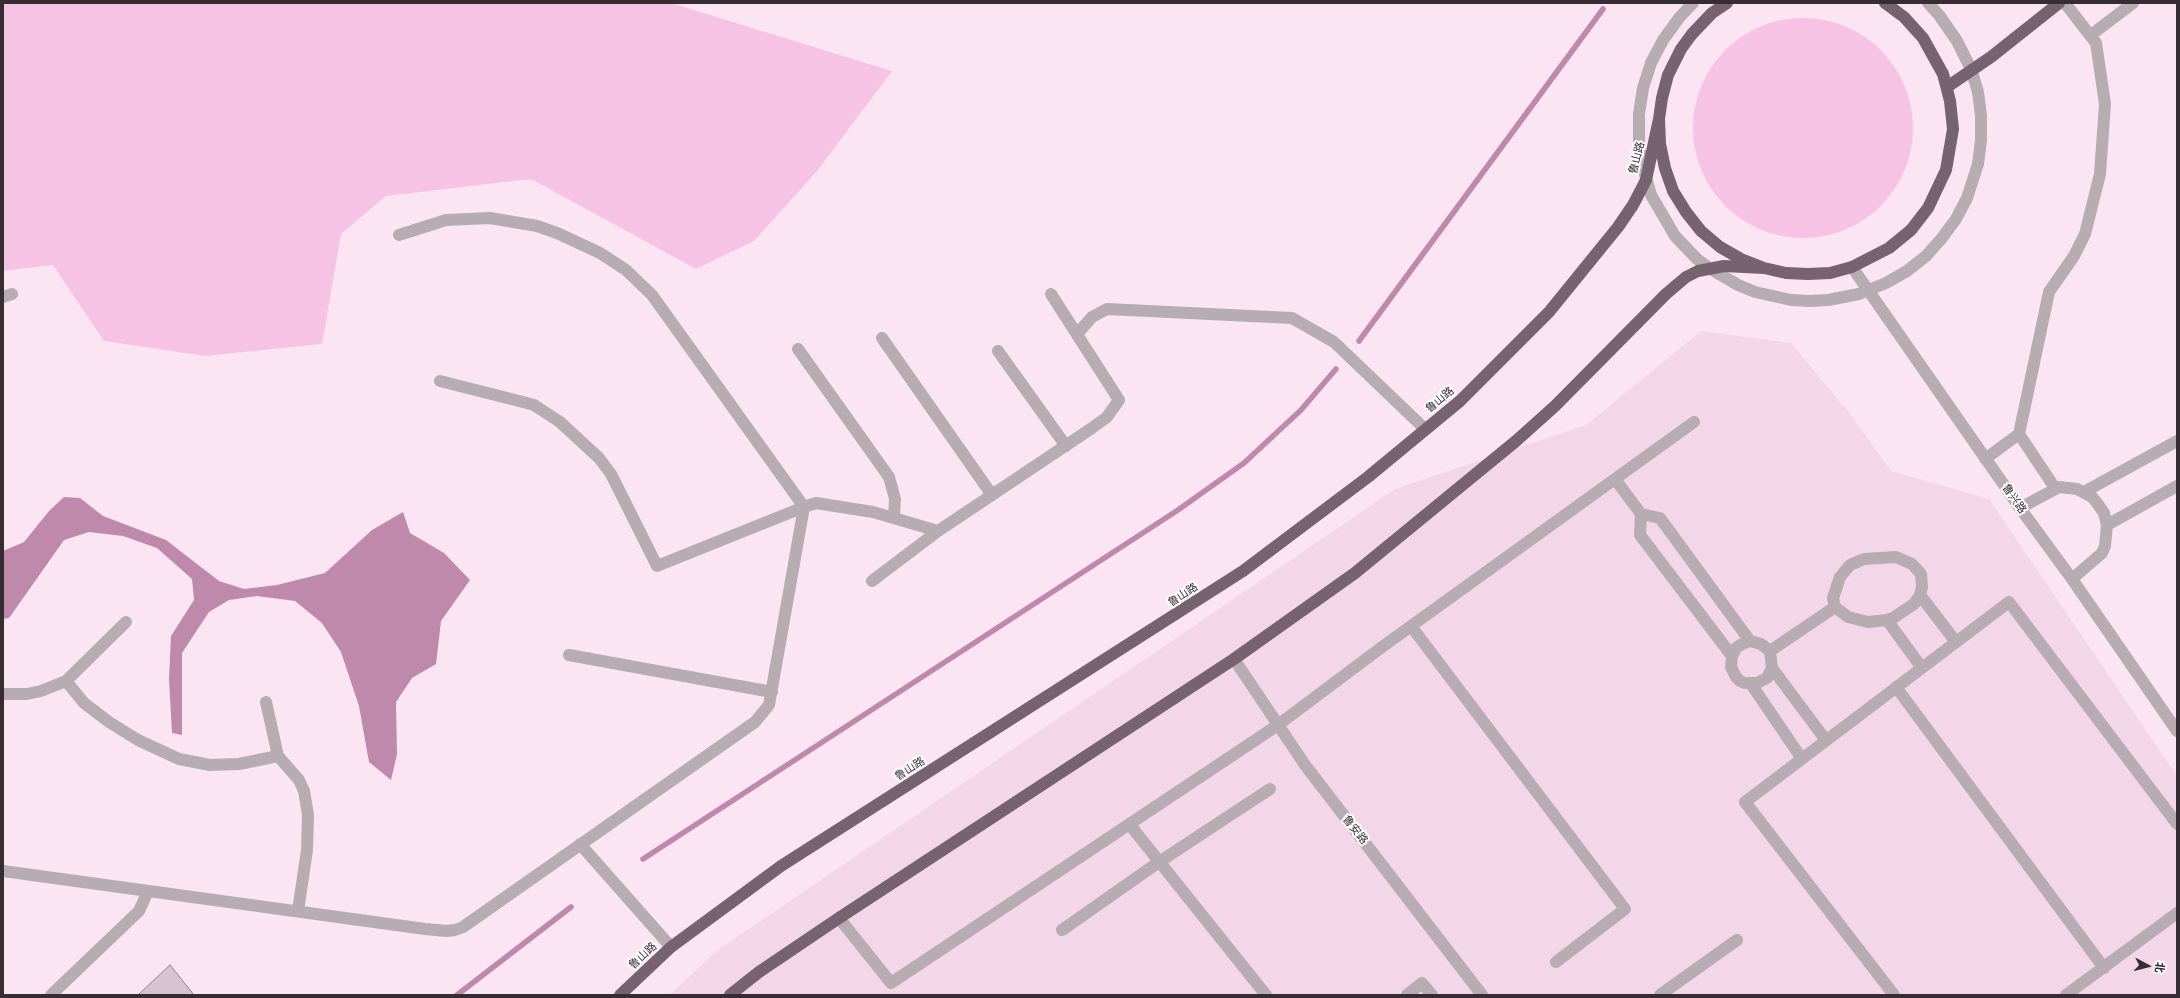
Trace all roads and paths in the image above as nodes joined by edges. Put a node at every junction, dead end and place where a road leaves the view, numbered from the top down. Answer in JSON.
{"nodes":[{"id":1,"x":1693,"y":3,"type":"edge"},
{"id":2,"x":1727,"y":3,"type":"edge"},
{"id":3,"x":1885,"y":3,"type":"edge"},
{"id":4,"x":1928,"y":3,"type":"edge"},
{"id":5,"x":2059,"y":3,"type":"edge"},
{"id":6,"x":2065,"y":3,"type":"edge"},
{"id":7,"x":2133,"y":3,"type":"edge"},
{"id":8,"x":2091,"y":36,"type":"junction"},
{"id":9,"x":1971,"y":69,"type":"junction"},
{"id":10,"x":1947,"y":87,"type":"junction"},
{"id":11,"x":1659,"y":119,"type":"junction"},
{"id":12,"x":1646,"y":180,"type":"junction"},
{"id":13,"x":399,"y":235,"type":"dead end"},
{"id":14,"x":1852,"y":267,"type":"junction"},
{"id":15,"x":1709,"y":268,"type":"junction"},
{"id":16,"x":1764,"y":268,"type":"junction"},
{"id":17,"x":1868,"y":291,"type":"junction"},
{"id":18,"x":1051,"y":294,"type":"dead end"},
{"id":19,"x":1077,"y":334,"type":"junction"},
{"id":20,"x":882,"y":338,"type":"dead end"},
{"id":21,"x":798,"y":349,"type":"dead end"},
{"id":22,"x":998,"y":352,"type":"dead end"},
{"id":23,"x":440,"y":381,"type":"dead end"},
{"id":24,"x":1694,"y":422,"type":"dead end"},
{"id":25,"x":1425,"y":429,"type":"junction"},
{"id":26,"x":2019,"y":434,"type":"junction"},
{"id":27,"x":2177,"y":441,"type":"edge"},
{"id":28,"x":1066,"y":446,"type":"junction"},
{"id":29,"x":1985,"y":459,"type":"junction"},
{"id":30,"x":1615,"y":479,"type":"junction"},
{"id":31,"x":2177,"y":486,"type":"edge"},
{"id":32,"x":2055,"y":488,"type":"junction"},
{"id":33,"x":2084,"y":492,"type":"junction"},
{"id":34,"x":992,"y":495,"type":"junction"},
{"id":35,"x":804,"y":507,"type":"junction"},
{"id":36,"x":2020,"y":508,"type":"junction"},
{"id":37,"x":1641,"y":514,"type":"junction"},
{"id":38,"x":894,"y":517,"type":"junction"},
{"id":39,"x":2107,"y":525,"type":"junction"},
{"id":40,"x":938,"y":531,"type":"junction"},
{"id":41,"x":2072,"y":579,"type":"junction"},
{"id":42,"x":872,"y":581,"type":"dead end"},
{"id":43,"x":1920,"y":595,"type":"junction"},
{"id":44,"x":1835,"y":606,"type":"junction"},
{"id":45,"x":1887,"y":620,"type":"junction"},
{"id":46,"x":126,"y":622,"type":"dead end"},
{"id":47,"x":1411,"y":626,"type":"junction"},
{"id":48,"x":1750,"y":642,"type":"junction"},
{"id":49,"x":1956,"y":642,"type":"junction"},
{"id":50,"x":1770,"y":651,"type":"junction"},
{"id":51,"x":569,"y":655,"type":"dead end"},
{"id":52,"x":1732,"y":656,"type":"junction"},
{"id":53,"x":1234,"y":659,"type":"junction"},
{"id":54,"x":1772,"y":668,"type":"junction"},
{"id":55,"x":1922,"y":668,"type":"junction"},
{"id":56,"x":66,"y":681,"type":"junction"},
{"id":57,"x":1751,"y":684,"type":"junction"},
{"id":58,"x":1896,"y":686,"type":"junction"},
{"id":59,"x":772,"y":692,"type":"junction"},
{"id":60,"x":3,"y":694,"type":"edge"},
{"id":61,"x":266,"y":702,"type":"dead end"},
{"id":62,"x":1278,"y":725,"type":"junction"},
{"id":63,"x":2177,"y":731,"type":"edge"},
{"id":64,"x":1826,"y":739,"type":"junction"},
{"id":65,"x":278,"y":756,"type":"junction"},
{"id":66,"x":1802,"y":759,"type":"junction"},
{"id":67,"x":1270,"y":789,"type":"dead end"},
{"id":68,"x":2177,"y":824,"type":"edge"},
{"id":69,"x":1130,"y":825,"type":"junction"},
{"id":70,"x":580,"y":844,"type":"junction"},
{"id":71,"x":1159,"y":862,"type":"junction"},
{"id":72,"x":3,"y":871,"type":"edge"},
{"id":73,"x":148,"y":891,"type":"junction"},
{"id":74,"x":298,"y":911,"type":"junction"},
{"id":75,"x":2177,"y":913,"type":"edge"},
{"id":76,"x":839,"y":918,"type":"junction"},
{"id":77,"x":1062,"y":930,"type":"dead end"},
{"id":78,"x":1737,"y":940,"type":"dead end"},
{"id":79,"x":671,"y":947,"type":"junction"},
{"id":80,"x":1556,"y":962,"type":"dead end"},
{"id":81,"x":2104,"y":968,"type":"junction"},
{"id":82,"x":51,"y":995,"type":"edge"},
{"id":83,"x":620,"y":995,"type":"edge"},
{"id":84,"x":730,"y":995,"type":"edge"},
{"id":85,"x":1266,"y":995,"type":"edge"},
{"id":86,"x":1407,"y":995,"type":"edge"},
{"id":87,"x":1432,"y":995,"type":"edge"},
{"id":88,"x":1482,"y":995,"type":"edge"},
{"id":89,"x":1660,"y":995,"type":"edge"},
{"id":90,"x":1894,"y":995,"type":"edge"},
{"id":91,"x":2066,"y":995,"type":"edge"}],
"edges":[{"from":1,"to":12,"type":"street"},
{"from":2,"to":11,"type":"highway"},
{"from":3,"to":10,"type":"highway"},
{"from":4,"to":9,"type":"street"},
{"from":5,"to":9,"type":"highway"},
{"from":6,"to":8,"type":"street"},
{"from":7,"to":8,"type":"street"},
{"from":8,"to":26,"type":"street"},
{"from":9,"to":10,"type":"highway"},
{"from":9,"to":17,"type":"street"},
{"from":10,"to":14,"type":"highway"},
{"from":11,"to":12,"type":"highway","name":"鲁山路"},
{"from":11,"to":16,"type":"highway"},
{"from":12,"to":15,"type":"street"},
{"from":12,"to":25,"type":"highway","name":"鲁山路"},
{"from":13,"to":35,"type":"street"},
{"from":14,"to":16,"type":"highway"},
{"from":14,"to":17,"type":"street","name":"鲁兴路"},
{"from":15,"to":16,"type":"highway"},
{"from":15,"to":17,"type":"street"},
{"from":15,"to":53,"type":"highway"},
{"from":17,"to":29,"type":"street","name":"鲁兴路"},
{"from":18,"to":19,"type":"street"},
{"from":19,"to":25,"type":"street"},
{"from":19,"to":28,"type":"street"},
{"from":20,"to":34,"type":"street"},
{"from":21,"to":38,"type":"street"},
{"from":22,"to":28,"type":"street"},
{"from":23,"to":35,"type":"street"},
{"from":24,"to":30,"type":"street"},
{"from":25,"to":79,"type":"highway","name":"鲁山路"},
{"from":26,"to":29,"type":"street"},
{"from":26,"to":32,"type":"street"},
{"from":27,"to":33,"type":"street"},
{"from":28,"to":34,"type":"street"},
{"from":29,"to":36,"type":"street","name":"鲁兴路"},
{"from":30,"to":37,"type":"street"},
{"from":30,"to":47,"type":"street"},
{"from":31,"to":39,"type":"street"},
{"from":32,"to":33,"type":"street"},
{"from":32,"to":36,"type":"street"},
{"from":33,"to":39,"type":"street"},
{"from":34,"to":40,"type":"street"},
{"from":35,"to":38,"type":"street"},
{"from":35,"to":59,"type":"street"},
{"from":36,"to":41,"type":"street","name":"鲁兴路"},
{"from":37,"to":48,"type":"street"},
{"from":37,"to":52,"type":"street"},
{"from":38,"to":40,"type":"street"},
{"from":39,"to":41,"type":"street"},
{"from":40,"to":42,"type":"street"},
{"from":41,"to":63,"type":"street","name":"鲁兴路"},
{"from":43,"to":44,"type":"street"},
{"from":43,"to":45,"type":"street"},
{"from":43,"to":49,"type":"street"},
{"from":44,"to":45,"type":"street"},
{"from":44,"to":50,"type":"street"},
{"from":45,"to":55,"type":"street"},
{"from":46,"to":56,"type":"street"},
{"from":47,"to":62,"type":"street"},
{"from":47,"to":80,"type":"street"},
{"from":48,"to":50,"type":"street"},
{"from":48,"to":52,"type":"street"},
{"from":49,"to":55,"type":"street"},
{"from":49,"to":68,"type":"street"},
{"from":50,"to":54,"type":"street"},
{"from":51,"to":59,"type":"street"},
{"from":52,"to":57,"type":"street"},
{"from":53,"to":62,"type":"street","name":"鲁安路"},
{"from":53,"to":76,"type":"highway"},
{"from":54,"to":57,"type":"street"},
{"from":54,"to":64,"type":"street"},
{"from":55,"to":58,"type":"street"},
{"from":56,"to":60,"type":"street"},
{"from":56,"to":65,"type":"street"},
{"from":57,"to":66,"type":"street"},
{"from":58,"to":64,"type":"street"},
{"from":58,"to":81,"type":"street"},
{"from":59,"to":70,"type":"street"},
{"from":61,"to":65,"type":"street"},
{"from":62,"to":69,"type":"street"},
{"from":62,"to":88,"type":"street","name":"鲁安路"},
{"from":64,"to":66,"type":"street"},
{"from":65,"to":74,"type":"street"},
{"from":66,"to":90,"type":"street"},
{"from":67,"to":71,"type":"street"},
{"from":69,"to":71,"type":"street"},
{"from":69,"to":76,"type":"street"},
{"from":70,"to":74,"type":"street"},
{"from":70,"to":79,"type":"street"},
{"from":71,"to":77,"type":"street"},
{"from":71,"to":85,"type":"street"},
{"from":72,"to":73,"type":"street"},
{"from":73,"to":74,"type":"street"},
{"from":73,"to":82,"type":"street"},
{"from":75,"to":81,"type":"street"},
{"from":76,"to":84,"type":"highway"},
{"from":78,"to":89,"type":"street"},
{"from":79,"to":83,"type":"highway","name":"鲁山路"},
{"from":81,"to":91,"type":"street"},
{"from":86,"to":87,"type":"street"}]}
